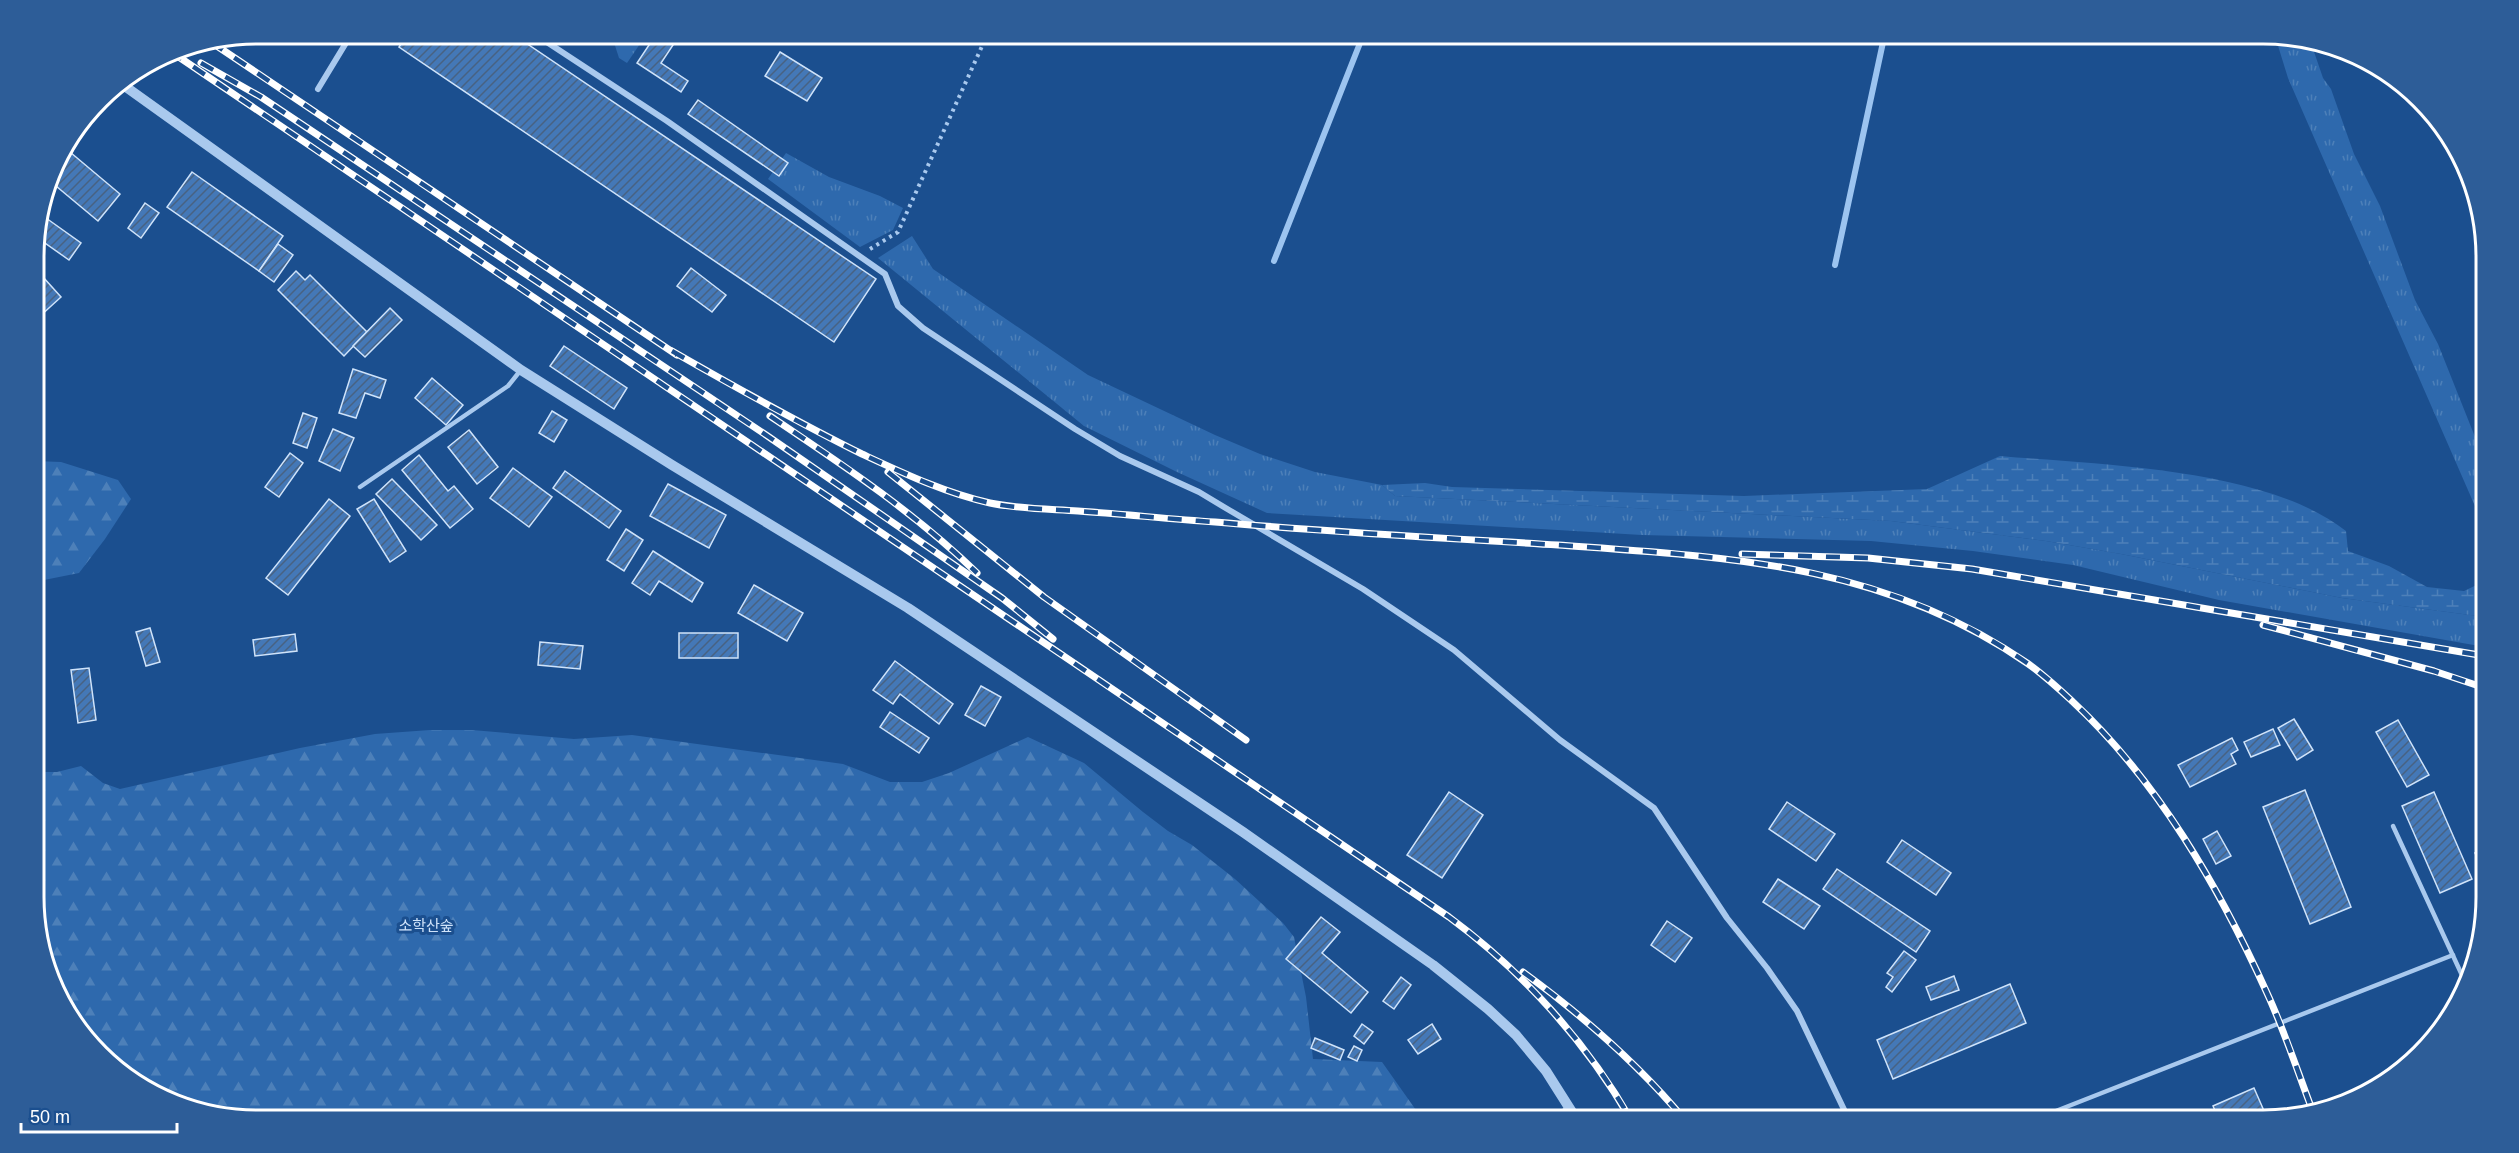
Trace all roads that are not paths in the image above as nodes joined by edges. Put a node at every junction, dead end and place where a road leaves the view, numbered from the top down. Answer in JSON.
{"nodes":[{"id":1,"x":345,"y":44,"type":"edge"},
{"id":2,"x":549,"y":44,"type":"edge"},
{"id":3,"x":127,"y":88,"type":"edge"},
{"id":4,"x":318,"y":89,"type":"dead end"},
{"id":5,"x":521,"y":369,"type":"junction"},
{"id":6,"x":360,"y":487,"type":"dead end"},
{"id":7,"x":2393,"y":826,"type":"dead end"},
{"id":8,"x":2453,"y":956,"type":"junction"},
{"id":9,"x":2461,"y":973,"type":"edge"},
{"id":10,"x":1569,"y":1106,"type":"junction"},
{"id":11,"x":1564,"y":1110,"type":"edge"},
{"id":12,"x":1571,"y":1110,"type":"edge"},
{"id":13,"x":1844,"y":1110,"type":"edge"},
{"id":14,"x":2059,"y":1110,"type":"edge"}],
"edges":[{"from":1,"to":4,"type":"street"},
{"from":2,"to":13,"type":"street"},
{"from":3,"to":5,"type":"street"},
{"from":5,"to":6,"type":"lane"},
{"from":5,"to":10,"type":"street"},
{"from":7,"to":8,"type":"lane"},
{"from":8,"to":9,"type":"lane"},
{"from":8,"to":14,"type":"lane"},
{"from":10,"to":11,"type":"lane"},
{"from":10,"to":12,"type":"street"}]}
